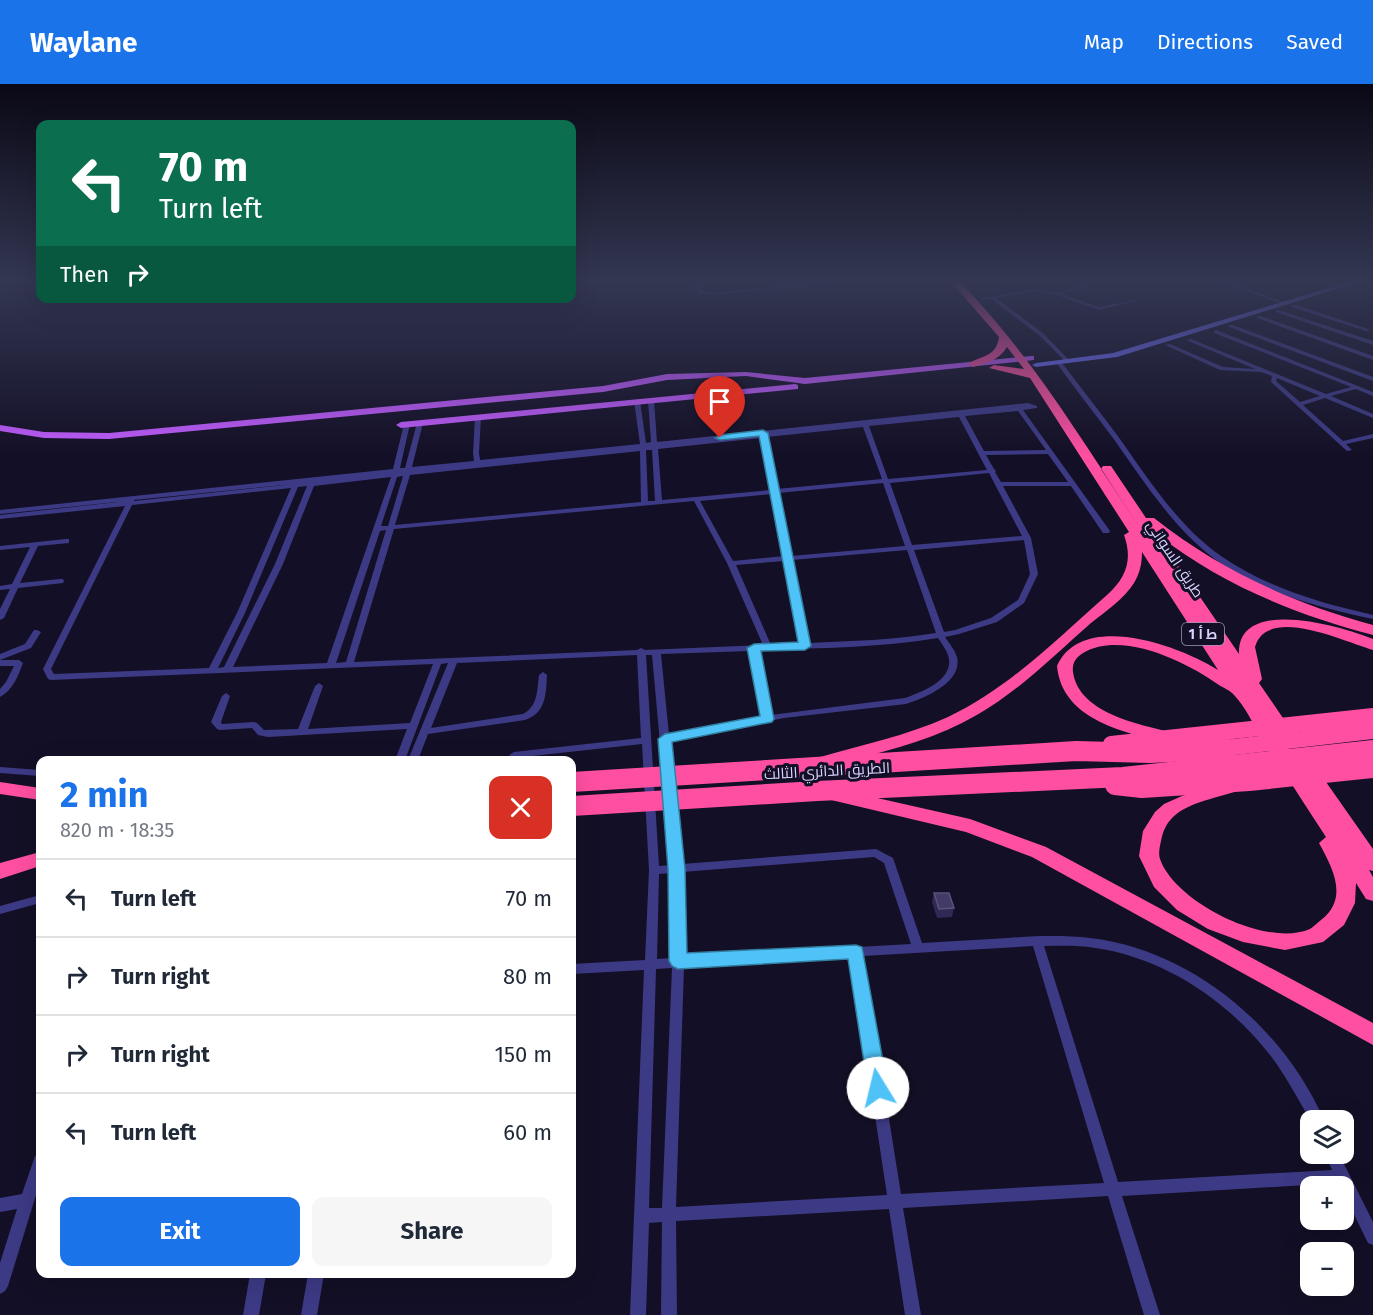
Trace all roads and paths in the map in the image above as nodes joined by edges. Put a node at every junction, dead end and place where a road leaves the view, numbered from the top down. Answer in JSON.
{"nodes":[{"id":1,"x":1004,"y":340,"type":"edge"},
{"id":2,"x":1008,"y":340,"type":"edge"},
{"id":3,"x":1010,"y":340,"type":"edge"},
{"id":4,"x":1046,"y":340,"type":"edge"},
{"id":5,"x":1176,"y":340,"type":"edge"},
{"id":6,"x":1181,"y":340,"type":"edge"},
{"id":7,"x":1199,"y":340,"type":"edge"},
{"id":8,"x":1238,"y":340,"type":"edge"},
{"id":9,"x":1268,"y":340,"type":"edge"},
{"id":10,"x":1324,"y":340,"type":"edge"},
{"id":11,"x":1168,"y":345,"type":"junction"},
{"id":12,"x":1286,"y":347,"type":"junction"},
{"id":13,"x":1268,"y":352,"type":"junction"},
{"id":14,"x":1114,"y":355,"type":"junction"},
{"id":15,"x":1373,"y":358,"type":"edge"},
{"id":16,"x":1064,"y":363,"type":"junction"},
{"id":17,"x":973,"y":364,"type":"junction"},
{"id":18,"x":1029,"y":365,"type":"junction"},
{"id":19,"x":1334,"y":365,"type":"junction"},
{"id":20,"x":994,"y":368,"type":"joint"},
{"id":21,"x":1265,"y":370,"type":"junction"},
{"id":22,"x":1315,"y":371,"type":"junction"},
{"id":23,"x":1276,"y":375,"type":"junction"},
{"id":24,"x":867,"y":378,"type":"junction"},
{"id":25,"x":1373,"y":380,"type":"edge"},
{"id":26,"x":1356,"y":387,"type":"junction"},
{"id":27,"x":1373,"y":394,"type":"edge"},
{"id":28,"x":1326,"y":396,"type":"junction"},
{"id":29,"x":651,"y":400,"type":"junction"},
{"id":30,"x":637,"y":401,"type":"junction"},
{"id":31,"x":1299,"y":404,"type":"junction"},
{"id":32,"x":1021,"y":411,"type":"junction"},
{"id":33,"x":962,"y":416,"type":"junction"},
{"id":34,"x":1373,"y":416,"type":"edge"},
{"id":35,"x":478,"y":417,"type":"junction"},
{"id":36,"x":420,"y":423,"type":"junction"},
{"id":37,"x":404,"y":424,"type":"joint"},
{"id":38,"x":865,"y":424,"type":"junction"},
{"id":39,"x":0,"y":428,"type":"edge"},
{"id":40,"x":764,"y":435,"type":"junction"},
{"id":41,"x":1373,"y":436,"type":"edge"},
{"id":42,"x":1342,"y":443,"type":"junction"},
{"id":43,"x":656,"y":446,"type":"junction"},
{"id":44,"x":643,"y":447,"type":"junction"},
{"id":45,"x":1349,"y":450,"type":"dead end"},
{"id":46,"x":1051,"y":452,"type":"junction"},
{"id":47,"x":982,"y":453,"type":"junction"},
{"id":48,"x":478,"y":465,"type":"junction"},
{"id":49,"x":993,"y":471,"type":"junction"},
{"id":50,"x":408,"y":472,"type":"junction"},
{"id":51,"x":395,"y":473,"type":"junction"},
{"id":52,"x":886,"y":481,"type":"junction"},
{"id":53,"x":313,"y":482,"type":"junction"},
{"id":54,"x":296,"y":483,"type":"junction"},
{"id":55,"x":999,"y":484,"type":"junction"},
{"id":56,"x":1074,"y":484,"type":"junction"},
{"id":57,"x":775,"y":492,"type":"junction"},
{"id":58,"x":696,"y":499,"type":"junction"},
{"id":59,"x":130,"y":500,"type":"junction"},
{"id":60,"x":659,"y":503,"type":"junction"},
{"id":61,"x":645,"y":504,"type":"junction"},
{"id":62,"x":1127,"y":510,"type":"junction"},
{"id":63,"x":0,"y":514,"type":"edge"},
{"id":64,"x":390,"y":528,"type":"junction"},
{"id":65,"x":376,"y":529,"type":"junction"},
{"id":66,"x":1106,"y":531,"type":"dead end"},
{"id":67,"x":1027,"y":538,"type":"junction"},
{"id":68,"x":66,"y":541,"type":"dead end"},
{"id":69,"x":35,"y":544,"type":"junction"},
{"id":70,"x":909,"y":547,"type":"junction"},
{"id":71,"x":0,"y":548,"type":"edge"},
{"id":72,"x":787,"y":558,"type":"junction"},
{"id":73,"x":731,"y":563,"type":"junction"},
{"id":74,"x":60,"y":581,"type":"dead end"},
{"id":75,"x":16,"y":586,"type":"junction"},
{"id":76,"x":0,"y":588,"type":"edge"},
{"id":77,"x":1373,"y":617,"type":"edge"},
{"id":78,"x":0,"y":618,"type":"edge"},
{"id":79,"x":1373,"y":630,"type":"edge"},
{"id":80,"x":38,"y":632,"type":"dead end"},
{"id":81,"x":941,"y":636,"type":"junction"},
{"id":82,"x":1373,"y":645,"type":"edge"},
{"id":83,"x":805,"y":646,"type":"junction"},
{"id":84,"x":768,"y":647,"type":"junction"},
{"id":85,"x":754,"y":648,"type":"junction"},
{"id":86,"x":641,"y":651,"type":"junction"},
{"id":87,"x":656,"y":651,"type":"junction"},
{"id":88,"x":0,"y":657,"type":"edge"},
{"id":89,"x":454,"y":660,"type":"junction"},
{"id":90,"x":438,"y":661,"type":"junction"},
{"id":91,"x":0,"y":663,"type":"edge"},
{"id":92,"x":331,"y":665,"type":"junction"},
{"id":93,"x":349,"y":665,"type":"junction"},
{"id":94,"x":212,"y":670,"type":"junction"},
{"id":95,"x":227,"y":670,"type":"junction"},
{"id":96,"x":543,"y":675,"type":"dead end"},
{"id":97,"x":319,"y":686,"type":"dead end"},
{"id":98,"x":1249,"y":693,"type":"junction"},
{"id":99,"x":0,"y":694,"type":"edge"},
{"id":100,"x":226,"y":696,"type":"dead end"},
{"id":101,"x":1373,"y":716,"type":"edge"},
{"id":102,"x":767,"y":719,"type":"junction"},
{"id":103,"x":412,"y":726,"type":"junction"},
{"id":104,"x":302,"y":731,"type":"junction"},
{"id":105,"x":1373,"y":731,"type":"edge"},
{"id":106,"x":424,"y":732,"type":"junction"},
{"id":107,"x":1171,"y":738,"type":"junction"},
{"id":108,"x":665,"y":739,"type":"junction"},
{"id":109,"x":647,"y":740,"type":"junction"},
{"id":110,"x":1373,"y":750,"type":"edge"},
{"id":111,"x":1076,"y":751,"type":"junction"},
{"id":112,"x":514,"y":755,"type":"dead end"},
{"id":113,"x":401,"y":756,"type":"edge"},
{"id":114,"x":415,"y":756,"type":"edge"},
{"id":115,"x":0,"y":770,"type":"edge"},
{"id":116,"x":793,"y":770,"type":"junction"},
{"id":117,"x":1373,"y":770,"type":"edge"},
{"id":118,"x":36,"y":773,"type":"edge"},
{"id":119,"x":1085,"y":780,"type":"junction"},
{"id":120,"x":1249,"y":781,"type":"junction"},
{"id":121,"x":576,"y":782,"type":"edge"},
{"id":122,"x":1302,"y":785,"type":"junction"},
{"id":123,"x":0,"y":788,"type":"edge"},
{"id":124,"x":817,"y":791,"type":"junction"},
{"id":125,"x":36,"y":793,"type":"edge"},
{"id":126,"x":0,"y":798,"type":"edge"},
{"id":127,"x":36,"y":802,"type":"edge"},
{"id":128,"x":576,"y":806,"type":"edge"},
{"id":129,"x":1353,"y":835,"type":"junction"},
{"id":130,"x":1373,"y":851,"type":"edge"},
{"id":131,"x":36,"y":860,"type":"edge"},
{"id":132,"x":1373,"y":864,"type":"edge"},
{"id":133,"x":676,"y":869,"type":"junction"},
{"id":134,"x":654,"y":870,"type":"junction"},
{"id":135,"x":0,"y":871,"type":"edge"},
{"id":136,"x":1373,"y":893,"type":"edge"},
{"id":137,"x":36,"y":900,"type":"edge"},
{"id":138,"x":0,"y":910,"type":"edge"},
{"id":139,"x":1036,"y":941,"type":"junction"},
{"id":140,"x":918,"y":948,"type":"junction"},
{"id":141,"x":856,"y":952,"type":"junction"},
{"id":142,"x":678,"y":961,"type":"junction"},
{"id":143,"x":652,"y":963,"type":"junction"},
{"id":144,"x":576,"y":969,"type":"edge"},
{"id":145,"x":1373,"y":1035,"type":"edge"},
{"id":146,"x":1312,"y":1110,"type":"edge"},
{"id":147,"x":1337,"y":1164,"type":"edge"},
{"id":148,"x":1343,"y":1176,"type":"edge"},
{"id":149,"x":1300,"y":1178,"type":"edge"},
{"id":150,"x":1113,"y":1189,"type":"junction"},
{"id":151,"x":34,"y":1190,"type":"edge"},
{"id":152,"x":1354,"y":1199,"type":"edge"},
{"id":153,"x":896,"y":1202,"type":"junction"},
{"id":154,"x":0,"y":1205,"type":"edge"},
{"id":155,"x":669,"y":1215,"type":"junction"},
{"id":156,"x":642,"y":1216,"type":"junction"},
{"id":157,"x":1373,"y":1238,"type":"edge"},
{"id":158,"x":257,"y":1278,"type":"edge"},
{"id":159,"x":315,"y":1278,"type":"edge"},
{"id":160,"x":0,"y":1286,"type":"edge"},
{"id":161,"x":251,"y":1315,"type":"edge"},
{"id":162,"x":309,"y":1315,"type":"edge"},
{"id":163,"x":638,"y":1315,"type":"edge"},
{"id":164,"x":669,"y":1315,"type":"edge"},
{"id":165,"x":914,"y":1315,"type":"edge"},
{"id":166,"x":1152,"y":1315,"type":"edge"}],
"edges":[{"from":1,"to":17,"type":"highway"},
{"from":2,"to":18,"type":"highway","name":"طريق السواني","number":"ط أ 1"},
{"from":3,"to":18,"type":"highway","name":"طريق السواني","number":"ط أ 1"},
{"from":4,"to":16,"type":"street"},
{"from":5,"to":14,"type":"main road"},
{"from":6,"to":11,"type":"main road"},
{"from":7,"to":21,"type":"street"},
{"from":8,"to":13,"type":"street"},
{"from":9,"to":12,"type":"street"},
{"from":10,"to":15,"type":"street"},
{"from":11,"to":14,"type":"main road"},
{"from":11,"to":21,"type":"street"},
{"from":12,"to":13,"type":"street"},
{"from":12,"to":19,"type":"street"},
{"from":13,"to":22,"type":"street"},
{"from":14,"to":16,"type":"main road"},
{"from":16,"to":18,"type":"main road"},
{"from":16,"to":77,"type":"street"},
{"from":17,"to":18,"type":"main road"},
{"from":17,"to":24,"type":"main road"},
{"from":18,"to":20,"type":"highway"},
{"from":18,"to":62,"type":"highway","name":"طريق السواني","number":"ط أ 1"},
{"from":19,"to":22,"type":"street"},
{"from":19,"to":25,"type":"street"},
{"from":20,"to":24,"type":"main road"},
{"from":21,"to":23,"type":"street"},
{"from":22,"to":26,"type":"street"},
{"from":23,"to":28,"type":"street"},
{"from":23,"to":31,"type":"street"},
{"from":24,"to":29,"type":"main road"},
{"from":24,"to":39,"type":"main road"},
{"from":26,"to":27,"type":"street"},
{"from":26,"to":28,"type":"street"},
{"from":28,"to":31,"type":"street"},
{"from":28,"to":34,"type":"street"},
{"from":29,"to":30,"type":"main road"},
{"from":29,"to":43,"type":"street"},
{"from":30,"to":35,"type":"main road"},
{"from":30,"to":44,"type":"street"},
{"from":31,"to":42,"type":"street"},
{"from":32,"to":33,"type":"street"},
{"from":32,"to":38,"type":"street"},
{"from":32,"to":46,"type":"street"},
{"from":33,"to":38,"type":"street"},
{"from":33,"to":47,"type":"street"},
{"from":35,"to":36,"type":"main road"},
{"from":35,"to":48,"type":"street"},
{"from":36,"to":37,"type":"main road"},
{"from":36,"to":50,"type":"street"},
{"from":37,"to":51,"type":"street"},
{"from":38,"to":40,"type":"street"},
{"from":38,"to":52,"type":"street"},
{"from":40,"to":43,"type":"street"},
{"from":40,"to":57,"type":"street"},
{"from":41,"to":42,"type":"street"},
{"from":42,"to":45,"type":"street"},
{"from":43,"to":44,"type":"street"},
{"from":43,"to":60,"type":"street"},
{"from":44,"to":48,"type":"street"},
{"from":44,"to":61,"type":"street"},
{"from":46,"to":47,"type":"street"},
{"from":46,"to":56,"type":"street"},
{"from":47,"to":49,"type":"street"},
{"from":48,"to":50,"type":"street"},
{"from":49,"to":52,"type":"street"},
{"from":49,"to":55,"type":"street"},
{"from":50,"to":51,"type":"street"},
{"from":50,"to":64,"type":"street"},
{"from":51,"to":53,"type":"street"},
{"from":51,"to":65,"type":"street"},
{"from":52,"to":57,"type":"street"},
{"from":52,"to":70,"type":"street"},
{"from":53,"to":54,"type":"street"},
{"from":53,"to":95,"type":"street"},
{"from":54,"to":59,"type":"street"},
{"from":54,"to":94,"type":"street"},
{"from":55,"to":56,"type":"street"},
{"from":55,"to":67,"type":"street"},
{"from":56,"to":66,"type":"street"},
{"from":57,"to":58,"type":"street"},
{"from":57,"to":72,"type":"street"},
{"from":58,"to":60,"type":"street"},
{"from":58,"to":73,"type":"street"},
{"from":59,"to":63,"type":"street"},
{"from":59,"to":94,"type":"street"},
{"from":60,"to":61,"type":"street"},
{"from":61,"to":64,"type":"street"},
{"from":62,"to":79,"type":"highway"},
{"from":62,"to":98,"type":"highway","name":"طريق السواني","number":"ط أ 1"},
{"from":62,"to":116,"type":"highway","bridge":true},
{"from":64,"to":65,"type":"street"},
{"from":64,"to":93,"type":"street"},
{"from":65,"to":92,"type":"street"},
{"from":67,"to":70,"type":"street"},
{"from":67,"to":81,"type":"street"},
{"from":68,"to":69,"type":"street"},
{"from":69,"to":71,"type":"street"},
{"from":69,"to":75,"type":"street"},
{"from":70,"to":72,"type":"street"},
{"from":70,"to":81,"type":"street"},
{"from":72,"to":73,"type":"street"},
{"from":72,"to":83,"type":"street"},
{"from":73,"to":84,"type":"street"},
{"from":74,"to":75,"type":"street"},
{"from":75,"to":76,"type":"street"},
{"from":75,"to":78,"type":"street"},
{"from":80,"to":88,"type":"street"},
{"from":81,"to":83,"type":"street"},
{"from":81,"to":102,"type":"street"},
{"from":82,"to":98,"type":"highway"},
{"from":83,"to":84,"type":"street"},
{"from":84,"to":85,"type":"street"},
{"from":85,"to":87,"type":"street"},
{"from":85,"to":102,"type":"street"},
{"from":86,"to":87,"type":"street"},
{"from":86,"to":89,"type":"street"},
{"from":86,"to":109,"type":"street"},
{"from":87,"to":108,"type":"street"},
{"from":89,"to":90,"type":"street"},
{"from":89,"to":106,"type":"street"},
{"from":90,"to":93,"type":"street"},
{"from":90,"to":103,"type":"street"},
{"from":91,"to":99,"type":"street"},
{"from":92,"to":93,"type":"street"},
{"from":92,"to":95,"type":"street"},
{"from":94,"to":95,"type":"street"},
{"from":96,"to":106,"type":"street"},
{"from":97,"to":104,"type":"street"},
{"from":98,"to":107,"type":"highway"},
{"from":98,"to":122,"type":"highway","name":"طريق السواني","number":"ط أ 1"},
{"from":98,"to":129,"type":"highway","name":"طريق السواني","number":"ط أ 1"},
{"from":100,"to":104,"type":"street"},
{"from":101,"to":107,"type":"highway","name":"الطريق الدائري الثالث","bridge":true},
{"from":102,"to":108,"type":"street"},
{"from":103,"to":104,"type":"street"},
{"from":103,"to":113,"type":"street"},
{"from":105,"to":111,"type":"highway","name":"الطريق الدائري الثالث","bridge":true},
{"from":106,"to":114,"type":"street"},
{"from":107,"to":111,"type":"highway","name":"الطريق الدائري الثالث","bridge":true},
{"from":108,"to":133,"type":"street"},
{"from":109,"to":112,"type":"street"},
{"from":109,"to":134,"type":"street"},
{"from":110,"to":119,"type":"highway","name":"الطريق الدائري الثالث","bridge":true},
{"from":111,"to":116,"type":"highway","name":"الطريق الدائري الثالث","bridge":true},
{"from":115,"to":118,"type":"street"},
{"from":116,"to":121,"type":"highway","name":"الطريق الدائري الثالث","bridge":true},
{"from":117,"to":120,"type":"highway","name":"الطريق الدائري الثالث","bridge":true},
{"from":119,"to":120,"type":"highway","name":"الطريق الدائري الثالث","bridge":true},
{"from":119,"to":124,"type":"highway","name":"الطريق الدائري الثالث","bridge":true},
{"from":120,"to":122,"type":"highway","bridge":true},
{"from":122,"to":136,"type":"highway","name":"طريق السواني","number":"ط أ 1"},
{"from":123,"to":125,"type":"highway"},
{"from":124,"to":128,"type":"highway","name":"الطريق الدائري الثالث","bridge":true},
{"from":124,"to":145,"type":"highway"},
{"from":126,"to":127,"type":"highway"},
{"from":129,"to":130,"type":"highway"},
{"from":129,"to":132,"type":"highway","name":"طريق السواني","number":"ط أ 1"},
{"from":131,"to":135,"type":"highway"},
{"from":133,"to":134,"type":"street"},
{"from":133,"to":140,"type":"street"},
{"from":133,"to":142,"type":"street"},
{"from":134,"to":143,"type":"street"},
{"from":137,"to":138,"type":"street"},
{"from":139,"to":140,"type":"street"},
{"from":139,"to":146,"type":"street"},
{"from":139,"to":150,"type":"street"},
{"from":140,"to":141,"type":"street"},
{"from":141,"to":142,"type":"street"},
{"from":141,"to":153,"type":"street"},
{"from":142,"to":143,"type":"street"},
{"from":142,"to":155,"type":"street"},
{"from":143,"to":144,"type":"street"},
{"from":143,"to":156,"type":"street"},
{"from":147,"to":148,"type":"street"},
{"from":149,"to":150,"type":"street"},
{"from":150,"to":153,"type":"street"},
{"from":150,"to":166,"type":"street"},
{"from":151,"to":154,"type":"street"},
{"from":151,"to":160,"type":"street"},
{"from":152,"to":157,"type":"street"},
{"from":153,"to":155,"type":"street"},
{"from":153,"to":165,"type":"street"},
{"from":155,"to":156,"type":"street"},
{"from":155,"to":164,"type":"street"},
{"from":156,"to":163,"type":"street"},
{"from":158,"to":161,"type":"street"},
{"from":159,"to":162,"type":"street"}]}
